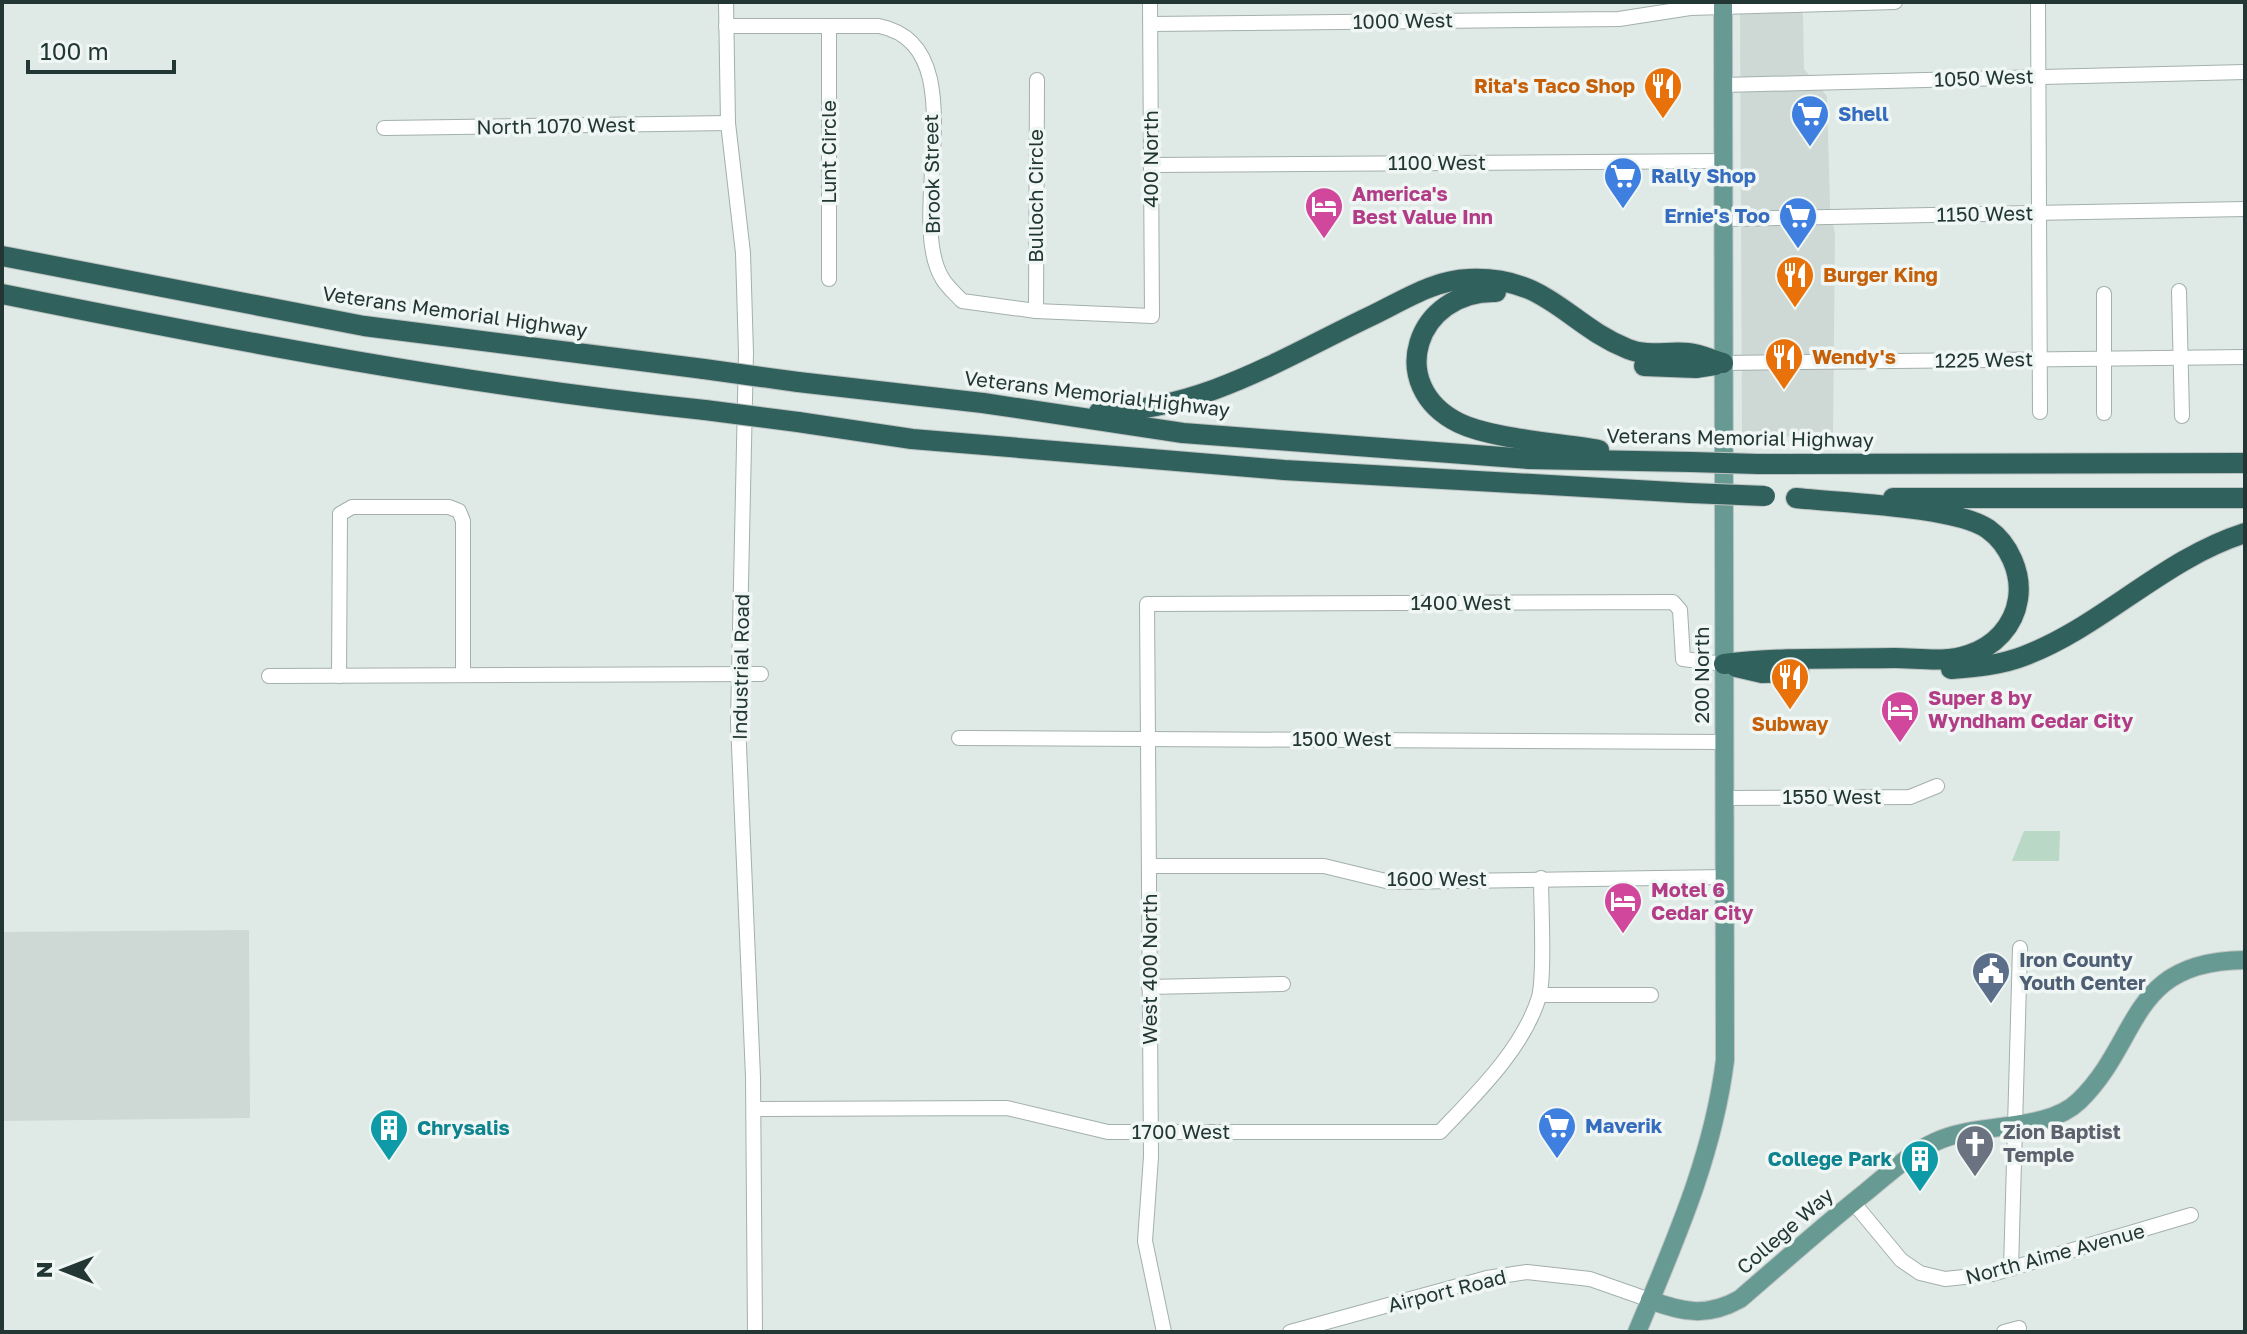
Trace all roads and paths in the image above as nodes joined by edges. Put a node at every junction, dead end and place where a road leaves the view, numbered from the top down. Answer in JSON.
{"nodes":[{"id":1,"x":726,"y":2,"type":"edge"},
{"id":2,"x":1150,"y":2,"type":"edge"},
{"id":3,"x":1895,"y":2,"type":"edge"},
{"id":4,"x":2038,"y":2,"type":"edge"},
{"id":5,"x":1723,"y":5,"type":"edge"},
{"id":6,"x":1151,"y":24,"type":"junction"},
{"id":7,"x":726,"y":26,"type":"junction"},
{"id":8,"x":829,"y":26,"type":"junction"},
{"id":9,"x":2245,"y":72,"type":"edge"},
{"id":10,"x":2038,"y":76,"type":"junction"},
{"id":11,"x":1037,"y":80,"type":"dead end"},
{"id":12,"x":1723,"y":85,"type":"junction"},
{"id":13,"x":728,"y":123,"type":"junction"},
{"id":14,"x":384,"y":128,"type":"dead end"},
{"id":15,"x":1723,"y":161,"type":"junction"},
{"id":16,"x":1151,"y":165,"type":"junction"},
{"id":17,"x":2245,"y":209,"type":"edge"},
{"id":18,"x":2039,"y":213,"type":"junction"},
{"id":19,"x":1724,"y":219,"type":"junction"},
{"id":20,"x":2,"y":256,"type":"edge"},
{"id":21,"x":829,"y":279,"type":"dead end"},
{"id":22,"x":2179,"y":291,"type":"dead end"},
{"id":23,"x":2,"y":294,"type":"edge"},
{"id":24,"x":2104,"y":294,"type":"dead end"},
{"id":25,"x":1036,"y":311,"type":"junction"},
{"id":26,"x":1152,"y":316,"type":"joint"},
{"id":27,"x":2245,"y":357,"type":"edge"},
{"id":28,"x":2180,"y":358,"type":"junction"},
{"id":29,"x":2104,"y":359,"type":"junction"},
{"id":30,"x":2040,"y":360,"type":"junction"},
{"id":31,"x":1723,"y":363,"type":"junction"},
{"id":32,"x":983,"y":403,"type":"junction"},
{"id":33,"x":2040,"y":412,"type":"dead end"},
{"id":34,"x":2104,"y":413,"type":"dead end"},
{"id":35,"x":2182,"y":416,"type":"dead end"},
{"id":36,"x":1661,"y":461,"type":"junction"},
{"id":37,"x":2245,"y":463,"type":"edge"},
{"id":38,"x":1796,"y":498,"type":"junction"},
{"id":39,"x":2245,"y":498,"type":"edge"},
{"id":40,"x":2245,"y":533,"type":"edge"},
{"id":41,"x":1147,"y":604,"type":"joint"},
{"id":42,"x":1724,"y":664,"type":"junction"},
{"id":43,"x":739,"y":674,"type":"junction"},
{"id":44,"x":761,"y":674,"type":"dead end"},
{"id":45,"x":463,"y":675,"type":"junction"},
{"id":46,"x":269,"y":676,"type":"dead end"},
{"id":47,"x":339,"y":676,"type":"junction"},
{"id":48,"x":959,"y":738,"type":"dead end"},
{"id":49,"x":1149,"y":738,"type":"junction"},
{"id":50,"x":1725,"y":742,"type":"junction"},
{"id":51,"x":1937,"y":786,"type":"dead end"},
{"id":52,"x":1725,"y":798,"type":"junction"},
{"id":53,"x":1149,"y":866,"type":"junction"},
{"id":54,"x":1726,"y":877,"type":"junction"},
{"id":55,"x":1541,"y":878,"type":"junction"},
{"id":56,"x":2020,"y":948,"type":"dead end"},
{"id":57,"x":2245,"y":960,"type":"edge"},
{"id":58,"x":1283,"y":984,"type":"dead end"},
{"id":59,"x":1149,"y":987,"type":"junction"},
{"id":60,"x":1540,"y":995,"type":"junction"},
{"id":61,"x":1651,"y":995,"type":"dead end"},
{"id":62,"x":754,"y":1109,"type":"junction"},
{"id":63,"x":2015,"y":1124,"type":"junction"},
{"id":64,"x":1151,"y":1132,"type":"junction"},
{"id":65,"x":1853,"y":1202,"type":"junction"},
{"id":66,"x":2191,"y":1215,"type":"dead end"},
{"id":67,"x":2011,"y":1269,"type":"junction"},
{"id":68,"x":1650,"y":1300,"type":"junction"},
{"id":69,"x":755,"y":1332,"type":"edge"},
{"id":70,"x":1164,"y":1332,"type":"edge"},
{"id":71,"x":1290,"y":1332,"type":"edge"},
{"id":72,"x":1637,"y":1332,"type":"edge"}],
"edges":[{"from":1,"to":7,"type":"street","name":"Industrial Road"},
{"from":2,"to":6,"type":"street","name":"400 North"},
{"from":3,"to":5,"type":"street","name":"1000 West"},
{"from":4,"to":10,"type":"street"},
{"from":5,"to":6,"type":"street","name":"1000 West"},
{"from":5,"to":12,"type":"main road","name":"200 North"},
{"from":6,"to":16,"type":"street","name":"400 North"},
{"from":7,"to":8,"type":"street","name":"Brook Street"},
{"from":7,"to":13,"type":"street","name":"Industrial Road"},
{"from":8,"to":21,"type":"street","name":"Lunt Circle"},
{"from":8,"to":25,"type":"street","name":"Brook Street"},
{"from":9,"to":10,"type":"street","name":"1050 West"},
{"from":10,"to":12,"type":"street","name":"1050 West"},
{"from":10,"to":18,"type":"street"},
{"from":11,"to":25,"type":"street","name":"Bulloch Circle"},
{"from":12,"to":15,"type":"main road","name":"200 North"},
{"from":13,"to":14,"type":"street","name":"North 1070 West"},
{"from":13,"to":43,"type":"street","name":"Industrial Road"},
{"from":15,"to":16,"type":"street","name":"1100 West"},
{"from":15,"to":19,"type":"main road","name":"200 North"},
{"from":16,"to":26,"type":"street","name":"400 North"},
{"from":17,"to":18,"type":"street","name":"1150 West"},
{"from":18,"to":19,"type":"street","name":"1150 West"},
{"from":18,"to":30,"type":"street"},
{"from":19,"to":31,"type":"main road","name":"200 North"},
{"from":20,"to":32,"type":"highway","name":"Veterans Memorial Highway","bridge":true},
{"from":22,"to":28,"type":"street"},
{"from":23,"to":38,"type":"highway","bridge":true},
{"from":24,"to":29,"type":"street"},
{"from":25,"to":26,"type":"street","name":"Brook Street"},
{"from":27,"to":28,"type":"street","name":"1225 West"},
{"from":28,"to":29,"type":"street","name":"1225 West"},
{"from":28,"to":35,"type":"street"},
{"from":29,"to":30,"type":"street","name":"1225 West"},
{"from":29,"to":34,"type":"street"},
{"from":30,"to":31,"type":"street","name":"1225 West"},
{"from":30,"to":33,"type":"street"},
{"from":31,"to":32,"type":"highway"},
{"from":31,"to":36,"type":"highway"},
{"from":31,"to":42,"type":"main road","name":"200 North"},
{"from":32,"to":36,"type":"highway","name":"Veterans Memorial Highway"},
{"from":36,"to":37,"type":"highway","name":"Veterans Memorial Highway","bridge":true},
{"from":38,"to":39,"type":"highway"},
{"from":38,"to":42,"type":"highway"},
{"from":40,"to":42,"type":"highway"},
{"from":41,"to":42,"type":"street","name":"1400 West"},
{"from":41,"to":49,"type":"street","name":"West 400 North"},
{"from":42,"to":50,"type":"main road","name":"200 North"},
{"from":43,"to":44,"type":"street"},
{"from":43,"to":45,"type":"street"},
{"from":43,"to":62,"type":"street","name":"Industrial Road"},
{"from":45,"to":47,"type":"street"},
{"from":45,"to":47,"type":"street"},
{"from":46,"to":47,"type":"street"},
{"from":48,"to":49,"type":"street","name":"1500 West"},
{"from":49,"to":50,"type":"street","name":"1500 West"},
{"from":49,"to":53,"type":"street","name":"West 400 North"},
{"from":50,"to":52,"type":"main road","name":"200 North"},
{"from":51,"to":52,"type":"street","name":"1550 West"},
{"from":52,"to":54,"type":"main road","name":"200 North"},
{"from":53,"to":55,"type":"street","name":"1600 West"},
{"from":53,"to":59,"type":"street","name":"West 400 North"},
{"from":54,"to":55,"type":"street","name":"1600 West"},
{"from":54,"to":68,"type":"main road","name":"200 North"},
{"from":55,"to":60,"type":"street","name":"1700 West"},
{"from":56,"to":63,"type":"street"},
{"from":57,"to":63,"type":"main road","name":"College Way"},
{"from":58,"to":59,"type":"street"},
{"from":59,"to":64,"type":"street","name":"West 400 North"},
{"from":60,"to":61,"type":"street"},
{"from":60,"to":64,"type":"street","name":"1700 West"},
{"from":62,"to":64,"type":"street","name":"1700 West"},
{"from":62,"to":69,"type":"street","name":"Industrial Road"},
{"from":63,"to":65,"type":"main road","name":"College Way"},
{"from":63,"to":67,"type":"street"},
{"from":64,"to":70,"type":"street","name":"West 400 North"},
{"from":65,"to":67,"type":"street","name":"North Aime Avenue"},
{"from":65,"to":68,"type":"main road","name":"College Way"},
{"from":66,"to":67,"type":"street","name":"North Aime Avenue"},
{"from":68,"to":71,"type":"street","name":"Airport Road"},
{"from":68,"to":72,"type":"main road","name":"200 North"}]}
